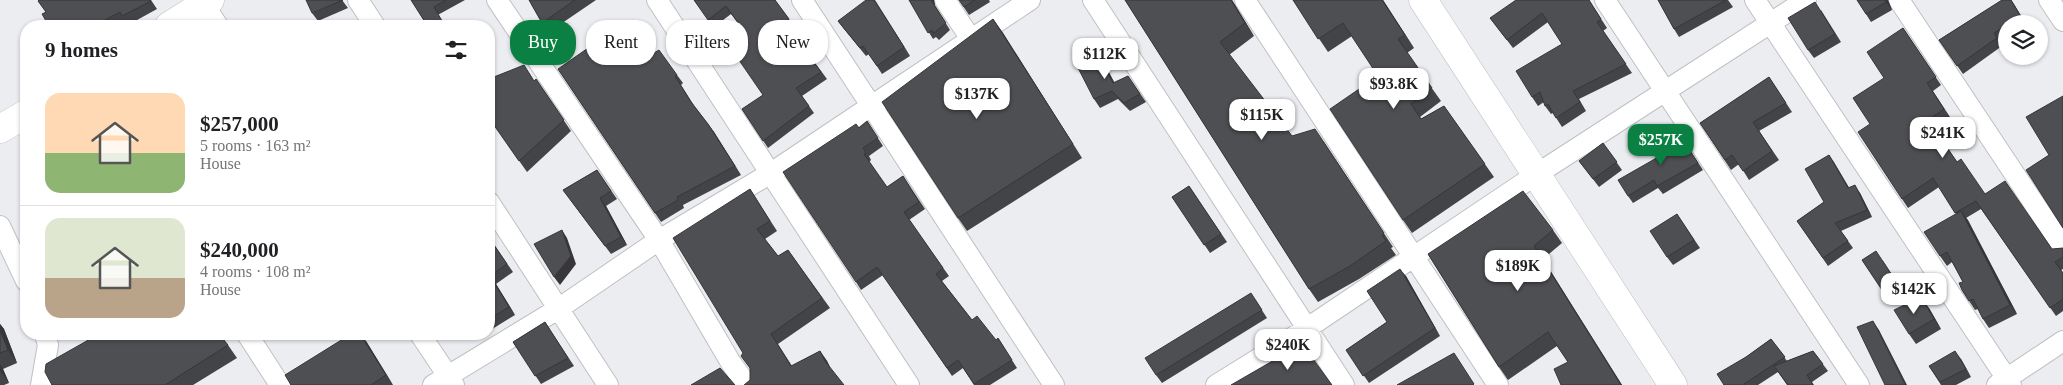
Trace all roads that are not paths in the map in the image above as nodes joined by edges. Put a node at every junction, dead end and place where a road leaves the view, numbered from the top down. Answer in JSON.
{"nodes":[{"id":1,"x":358,"y":0,"type":"edge"},
{"id":2,"x":497,"y":0,"type":"edge"},
{"id":3,"x":656,"y":0,"type":"edge"},
{"id":4,"x":802,"y":0,"type":"edge"},
{"id":5,"x":945,"y":0,"type":"edge"},
{"id":6,"x":1030,"y":0,"type":"edge"},
{"id":7,"x":1092,"y":0,"type":"edge"},
{"id":8,"x":1245,"y":0,"type":"edge"},
{"id":9,"x":1423,"y":0,"type":"edge"},
{"id":10,"x":1605,"y":0,"type":"edge"},
{"id":11,"x":1755,"y":0,"type":"edge"},
{"id":12,"x":1806,"y":0,"type":"edge"},
{"id":13,"x":1899,"y":0,"type":"edge"},
{"id":14,"x":2049,"y":0,"type":"edge"},
{"id":15,"x":208,"y":8,"type":"edge"},
{"id":16,"x":181,"y":20,"type":"edge"},
{"id":17,"x":371,"y":20,"type":"edge"},
{"id":18,"x":2063,"y":22,"type":"edge"},
{"id":19,"x":1770,"y":24,"type":"junction"},
{"id":20,"x":970,"y":39,"type":"junction"},
{"id":21,"x":1666,"y":91,"type":"junction"},
{"id":22,"x":870,"y":106,"type":"junction"},
{"id":23,"x":20,"y":118,"type":"edge"},
{"id":24,"x":0,"y":130,"type":"edge"},
{"id":25,"x":771,"y":173,"type":"junction"},
{"id":26,"x":1537,"y":174,"type":"junction"},
{"id":27,"x":495,"y":211,"type":"edge"},
{"id":28,"x":0,"y":226,"type":"edge"},
{"id":29,"x":659,"y":240,"type":"junction"},
{"id":30,"x":2063,"y":247,"type":"edge"},
{"id":31,"x":1413,"y":257,"type":"junction"},
{"id":32,"x":20,"y":268,"type":"edge"},
{"id":33,"x":558,"y":308,"type":"junction"},
{"id":34,"x":1306,"y":329,"type":"junction"},
{"id":35,"x":47,"y":340,"type":"edge"},
{"id":36,"x":251,"y":340,"type":"edge"},
{"id":37,"x":423,"y":340,"type":"edge"},
{"id":38,"x":2063,"y":341,"type":"edge"},
{"id":39,"x":445,"y":382,"type":"edge"},
{"id":40,"x":2005,"y":383,"type":"edge"},
{"id":41,"x":41,"y":385,"type":"edge"},
{"id":42,"x":280,"y":385,"type":"edge"},
{"id":43,"x":608,"y":385,"type":"edge"},
{"id":44,"x":747,"y":385,"type":"edge"},
{"id":45,"x":908,"y":385,"type":"edge"},
{"id":46,"x":1054,"y":385,"type":"edge"},
{"id":47,"x":1216,"y":385,"type":"edge"},
{"id":48,"x":1344,"y":385,"type":"edge"},
{"id":49,"x":1498,"y":385,"type":"edge"},
{"id":50,"x":1673,"y":385,"type":"edge"},
{"id":51,"x":1860,"y":385,"type":"edge"}],
"edges":[{"from":1,"to":17,"type":"street"},
{"from":2,"to":29,"type":"street"},
{"from":3,"to":25,"type":"street"},
{"from":4,"to":22,"type":"street"},
{"from":5,"to":20,"type":"street"},
{"from":6,"to":20,"type":"street"},
{"from":7,"to":34,"type":"street"},
{"from":8,"to":31,"type":"street"},
{"from":9,"to":26,"type":"street"},
{"from":10,"to":21,"type":"street"},
{"from":11,"to":19,"type":"street"},
{"from":12,"to":19,"type":"street"},
{"from":13,"to":30,"type":"street"},
{"from":14,"to":18,"type":"street"},
{"from":15,"to":16,"type":"street"},
{"from":19,"to":21,"type":"street"},
{"from":19,"to":40,"type":"street"},
{"from":20,"to":22,"type":"street"},
{"from":21,"to":26,"type":"street"},
{"from":21,"to":51,"type":"street"},
{"from":22,"to":25,"type":"street"},
{"from":22,"to":46,"type":"street"},
{"from":23,"to":24,"type":"street"},
{"from":25,"to":29,"type":"street"},
{"from":25,"to":45,"type":"street"},
{"from":26,"to":31,"type":"street"},
{"from":26,"to":50,"type":"street"},
{"from":27,"to":33,"type":"street"},
{"from":28,"to":32,"type":"street"},
{"from":29,"to":33,"type":"street"},
{"from":29,"to":44,"type":"street"},
{"from":31,"to":34,"type":"street"},
{"from":31,"to":49,"type":"street"},
{"from":33,"to":39,"type":"street"},
{"from":33,"to":43,"type":"street"},
{"from":34,"to":47,"type":"street"},
{"from":34,"to":48,"type":"street"},
{"from":35,"to":41,"type":"street"},
{"from":36,"to":42,"type":"street"},
{"from":37,"to":39,"type":"street"},
{"from":38,"to":40,"type":"street"}]}
